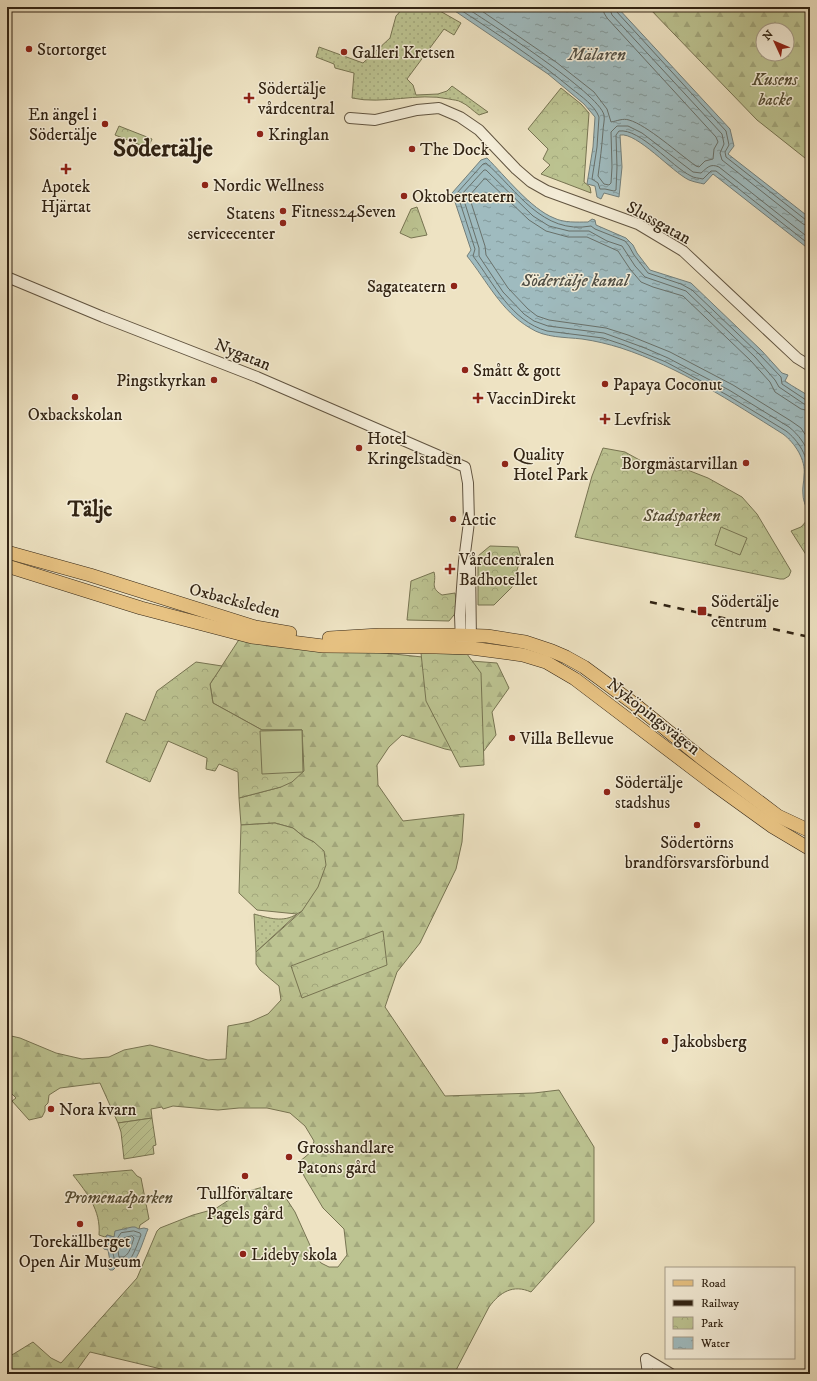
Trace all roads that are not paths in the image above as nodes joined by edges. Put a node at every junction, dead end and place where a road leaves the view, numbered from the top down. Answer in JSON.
{"nodes":[{"id":1,"x":350,"y":118,"type":"dead end"},
{"id":2,"x":7,"y":276,"type":"edge"},
{"id":3,"x":810,"y":366,"type":"edge"},
{"id":4,"x":7,"y":552,"type":"edge"},
{"id":5,"x":7,"y":566,"type":"edge"},
{"id":6,"x":466,"y":642,"type":"junction"},
{"id":7,"x":810,"y":832,"type":"edge"},
{"id":8,"x":810,"y":849,"type":"edge"},
{"id":9,"x":648,"y":1374,"type":"edge"},
{"id":10,"x":671,"y":1374,"type":"edge"}],
"edges":[{"from":1,"to":3,"type":"street","name":"Slussgatan"},
{"from":2,"to":6,"type":"street","name":"Nygatan"},
{"from":4,"to":6,"type":"main road","name":"Oxbacksleden"},
{"from":5,"to":6,"type":"main road","name":"Oxbacksleden"},
{"from":6,"to":7,"type":"main road","name":"Nyköpingsvägen"},
{"from":6,"to":8,"type":"main road","name":"Nyköpingsvägen"},
{"from":9,"to":10,"type":"street"}]}
